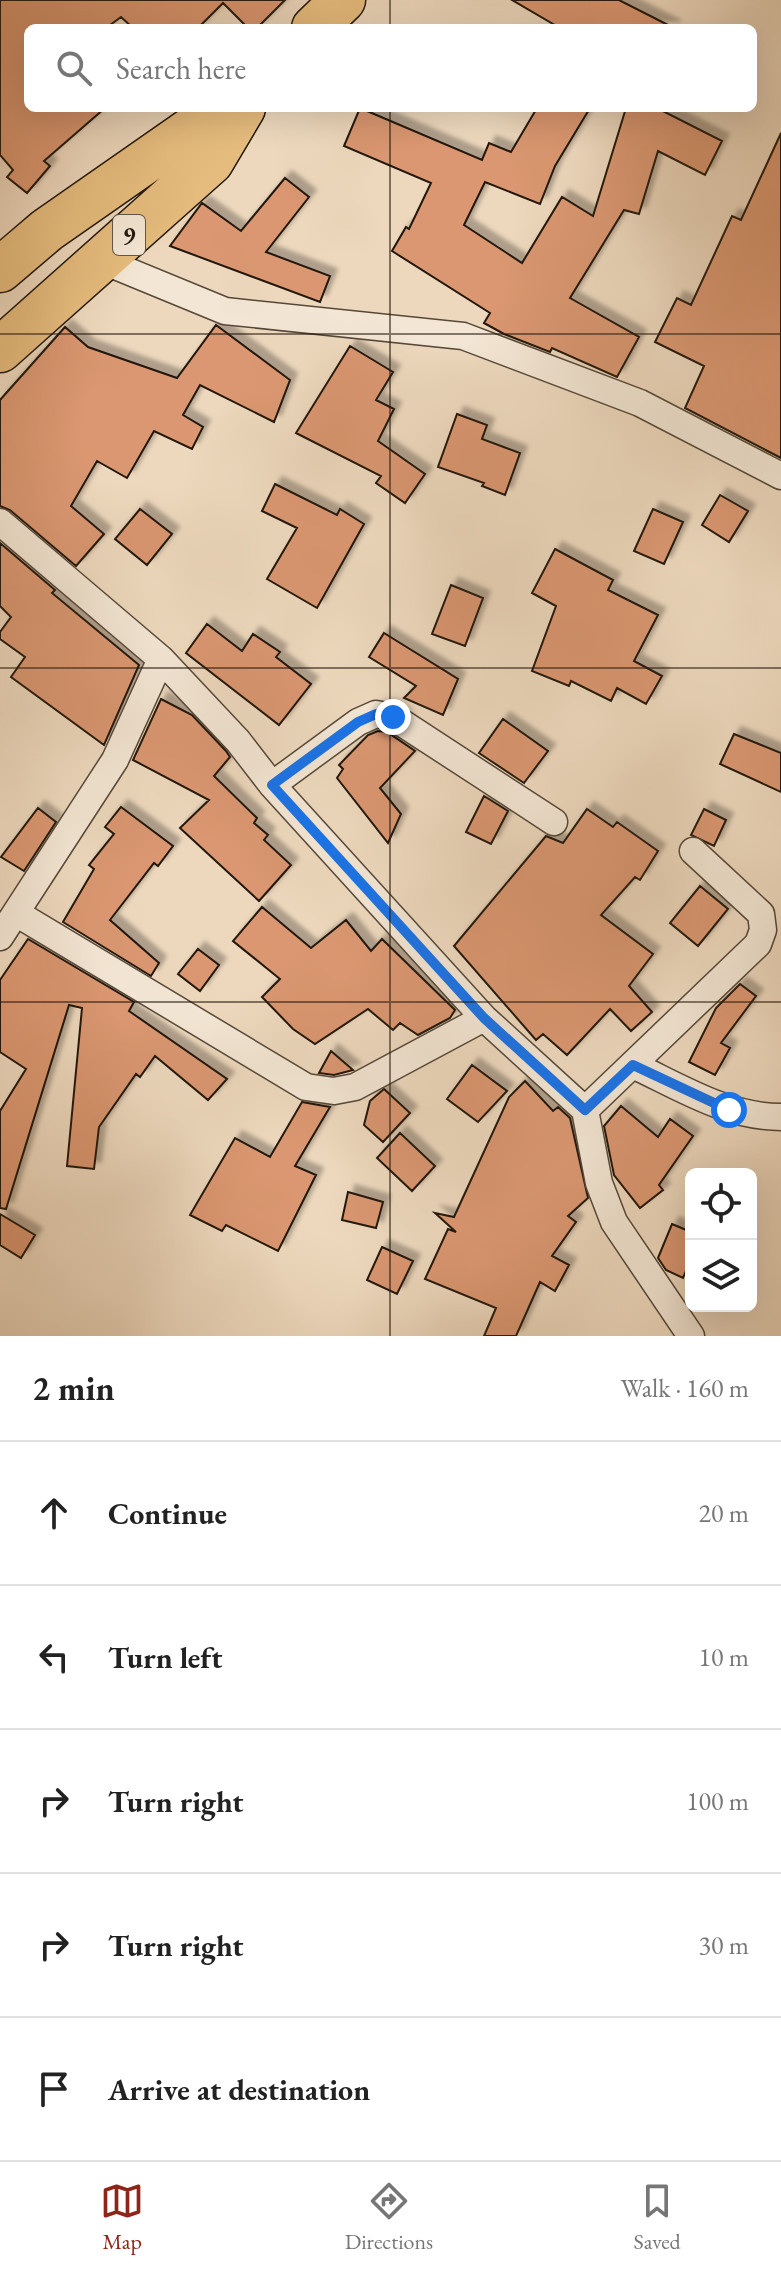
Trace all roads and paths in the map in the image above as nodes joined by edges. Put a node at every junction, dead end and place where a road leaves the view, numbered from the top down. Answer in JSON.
{"nodes":[{"id":1,"x":343,"y":0,"type":"edge"},
{"id":2,"x":318,"y":24,"type":"edge"},
{"id":3,"x":216,"y":112,"type":"edge"},
{"id":4,"x":241,"y":112,"type":"edge"},
{"id":5,"x":101,"y":260,"type":"junction"},
{"id":6,"x":0,"y":270,"type":"edge"},
{"id":7,"x":0,"y":350,"type":"edge"},
{"id":8,"x":781,"y":476,"type":"edge"},
{"id":9,"x":0,"y":522,"type":"edge"},
{"id":10,"x":161,"y":659,"type":"junction"},
{"id":11,"x":272,"y":785,"type":"junction"},
{"id":12,"x":554,"y":822,"type":"dead end"},
{"id":13,"x":693,"y":851,"type":"dead end"},
{"id":14,"x":6,"y":925,"type":"edge"},
{"id":15,"x":484,"y":1018,"type":"junction"},
{"id":16,"x":633,"y":1065,"type":"junction"},
{"id":17,"x":585,"y":1110,"type":"junction"},
{"id":18,"x":781,"y":1117,"type":"edge"},
{"id":19,"x":691,"y":1336,"type":"edge"}],
"edges":[{"from":1,"to":2,"type":"highway"},
{"from":3,"to":6,"type":"highway","number":"9"},
{"from":4,"to":5,"type":"highway","number":"9"},
{"from":5,"to":7,"type":"highway","number":"9"},
{"from":5,"to":8,"type":"street"},
{"from":9,"to":10,"type":"street"},
{"from":10,"to":11,"type":"street"},
{"from":10,"to":14,"type":"street"},
{"from":11,"to":12,"type":"street"},
{"from":11,"to":15,"type":"street"},
{"from":13,"to":16,"type":"street"},
{"from":14,"to":15,"type":"street"},
{"from":15,"to":17,"type":"street"},
{"from":16,"to":17,"type":"street"},
{"from":16,"to":18,"type":"street"},
{"from":17,"to":19,"type":"street"}]}
